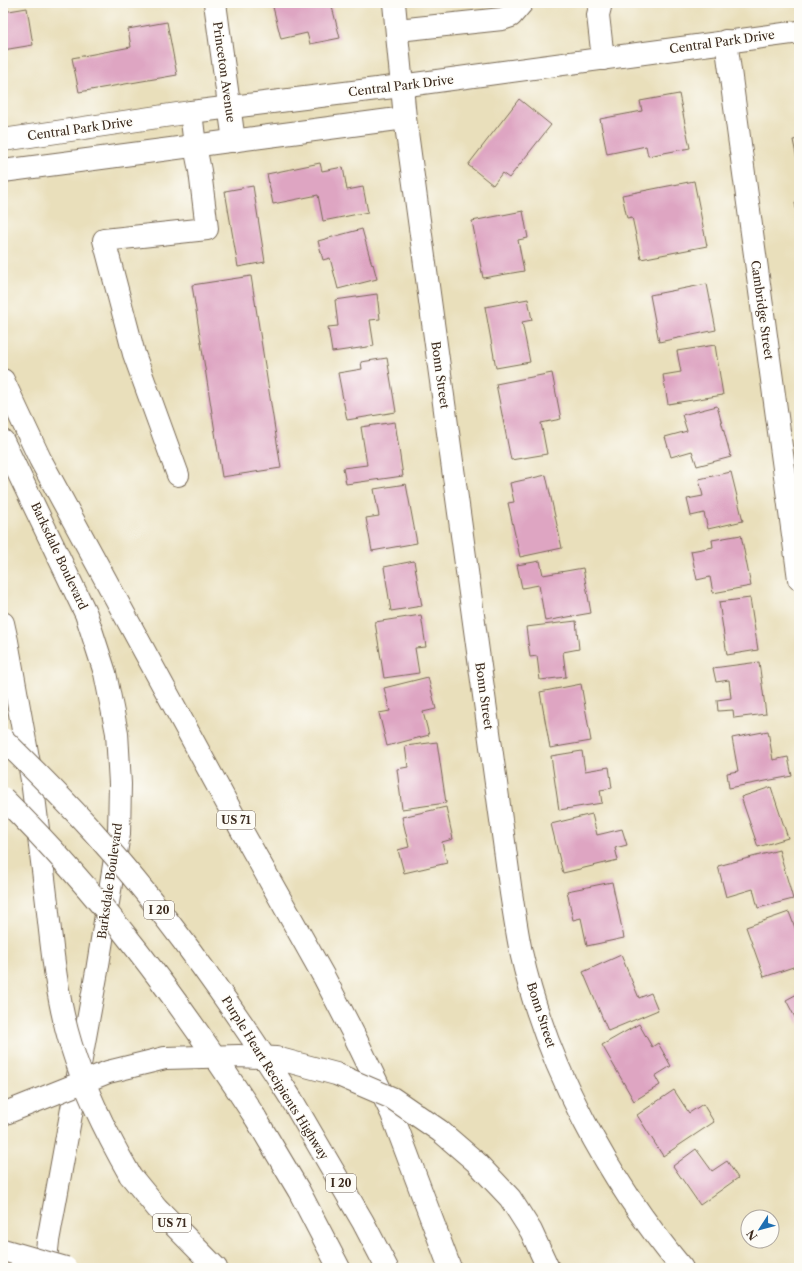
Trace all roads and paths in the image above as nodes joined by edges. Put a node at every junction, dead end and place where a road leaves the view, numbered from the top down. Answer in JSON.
{"nodes":[{"id":1,"x":215,"y":3,"type":"edge"},
{"id":2,"x":394,"y":3,"type":"edge"},
{"id":3,"x":522,"y":3,"type":"edge"},
{"id":4,"x":601,"y":3,"type":"edge"},
{"id":5,"x":398,"y":30,"type":"junction"},
{"id":6,"x":799,"y":32,"type":"edge"},
{"id":7,"x":726,"y":41,"type":"junction"},
{"id":8,"x":602,"y":51,"type":"junction"},
{"id":9,"x":402,"y":86,"type":"junction"},
{"id":10,"x":229,"y":108,"type":"junction"},
{"id":11,"x":191,"y":112,"type":"junction"},
{"id":12,"x":405,"y":118,"type":"junction"},
{"id":13,"x":6,"y":139,"type":"edge"},
{"id":14,"x":234,"y":141,"type":"junction"},
{"id":15,"x":195,"y":146,"type":"junction"},
{"id":16,"x":9,"y":171,"type":"edge"},
{"id":17,"x":3,"y":380,"type":"edge"},
{"id":18,"x":3,"y":441,"type":"edge"},
{"id":19,"x":178,"y":475,"type":"dead end"},
{"id":20,"x":799,"y":578,"type":"edge"},
{"id":21,"x":3,"y":623,"type":"edge"},
{"id":22,"x":3,"y":739,"type":"edge"},
{"id":23,"x":3,"y":798,"type":"edge"},
{"id":24,"x":3,"y":1114,"type":"edge"},
{"id":25,"x":3,"y":1250,"type":"edge"},
{"id":26,"x":45,"y":1268,"type":"edge"},
{"id":27,"x":66,"y":1268,"type":"edge"},
{"id":28,"x":216,"y":1268,"type":"edge"},
{"id":29,"x":339,"y":1268,"type":"edge"},
{"id":30,"x":386,"y":1268,"type":"edge"},
{"id":31,"x":450,"y":1268,"type":"edge"},
{"id":32,"x":548,"y":1268,"type":"edge"},
{"id":33,"x":682,"y":1268,"type":"edge"}],
"edges":[{"from":1,"to":10,"type":"main road","name":"Princeton Avenue"},
{"from":2,"to":5,"type":"main road","name":"Bonn Street"},
{"from":3,"to":5,"type":"main road"},
{"from":4,"to":8,"type":"main road"},
{"from":5,"to":9,"type":"main road","name":"Bonn Street"},
{"from":6,"to":7,"type":"main road","name":"Central Park Drive"},
{"from":7,"to":8,"type":"main road","name":"Central Park Drive"},
{"from":7,"to":20,"type":"main road","name":"Cambridge Street"},
{"from":8,"to":9,"type":"main road","name":"Central Park Drive"},
{"from":9,"to":10,"type":"main road","name":"Central Park Drive"},
{"from":9,"to":12,"type":"main road","name":"Bonn Street"},
{"from":10,"to":11,"type":"main road","name":"Central Park Drive"},
{"from":10,"to":14,"type":"main road","name":"Princeton Avenue"},
{"from":11,"to":13,"type":"main road","name":"Central Park Drive"},
{"from":11,"to":15,"type":"main road"},
{"from":12,"to":14,"type":"main road"},
{"from":12,"to":33,"type":"main road","name":"Bonn Street"},
{"from":13,"to":16,"type":"main road"},
{"from":14,"to":15,"type":"main road"},
{"from":15,"to":16,"type":"main road"},
{"from":15,"to":19,"type":"main road"},
{"from":17,"to":31,"type":"main road","number":"US 71"},
{"from":18,"to":26,"type":"main road","name":"Barksdale Boulevard"},
{"from":21,"to":28,"type":"main road","number":"US 71","bridge":true},
{"from":22,"to":30,"type":"main road","name":"Purple Heart Recipients Highway","number":"I 20","bridge":true},
{"from":23,"to":29,"type":"main road","bridge":true},
{"from":24,"to":32,"type":"main road","bridge":true},
{"from":25,"to":27,"type":"main road","bridge":true}]}
